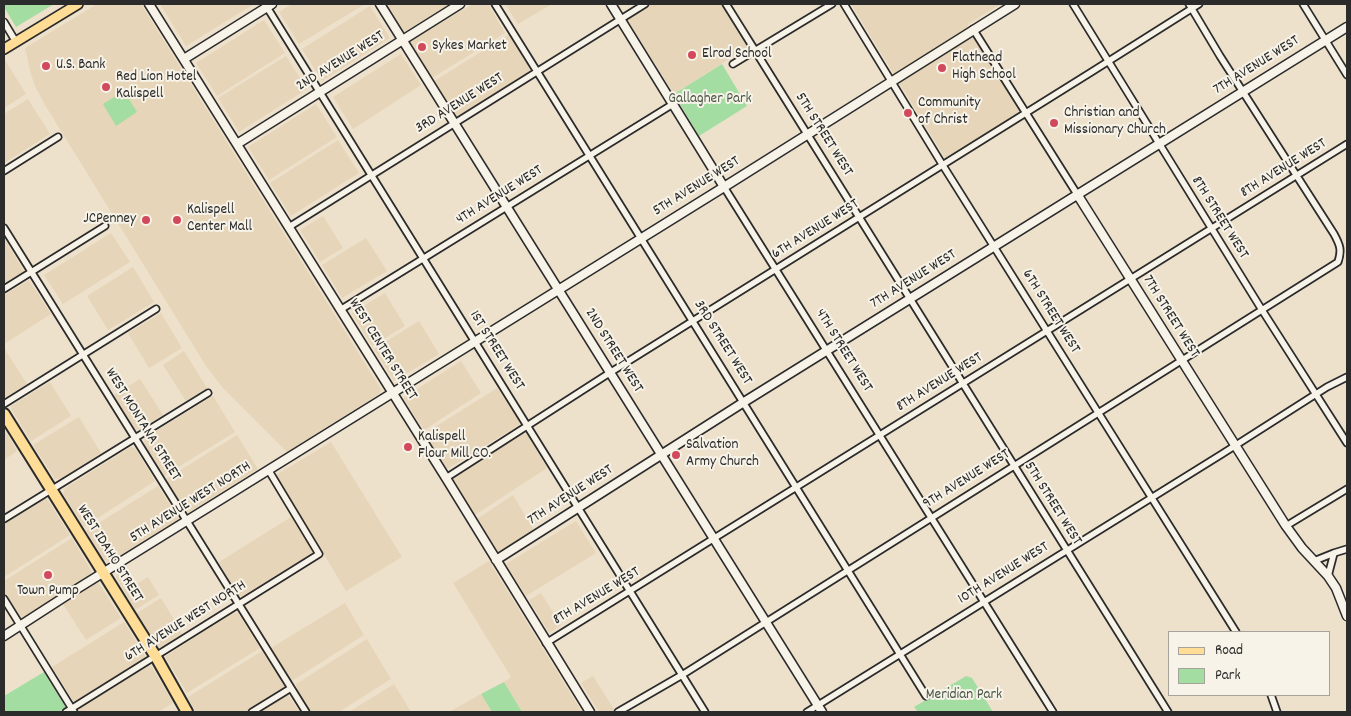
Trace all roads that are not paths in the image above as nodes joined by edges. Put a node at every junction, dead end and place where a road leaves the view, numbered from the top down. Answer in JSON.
{"nodes":[{"id":1,"x":78,"y":4,"type":"edge"},
{"id":2,"x":149,"y":4,"type":"edge"},
{"id":3,"x":380,"y":4,"type":"edge"},
{"id":4,"x":460,"y":4,"type":"edge"},
{"id":5,"x":495,"y":4,"type":"edge"},
{"id":6,"x":611,"y":4,"type":"edge"},
{"id":7,"x":645,"y":4,"type":"edge"},
{"id":8,"x":726,"y":4,"type":"edge"},
{"id":9,"x":832,"y":4,"type":"edge"},
{"id":10,"x":844,"y":4,"type":"edge"},
{"id":11,"x":1015,"y":4,"type":"edge"},
{"id":12,"x":1073,"y":4,"type":"edge"},
{"id":13,"x":1199,"y":4,"type":"edge"},
{"id":14,"x":1302,"y":4,"type":"edge"},
{"id":15,"x":268,"y":5,"type":"edge"},
{"id":16,"x":1190,"y":6,"type":"edge"},
{"id":17,"x":621,"y":19,"type":"junction"},
{"id":18,"x":4,"y":22,"type":"edge"},
{"id":19,"x":1347,"y":27,"type":"edge"},
{"id":20,"x":973,"y":29,"type":"junction"},
{"id":21,"x":402,"y":40,"type":"junction"},
{"id":22,"x":1326,"y":40,"type":"junction"},
{"id":23,"x":16,"y":42,"type":"junction"},
{"id":24,"x":4,"y":49,"type":"edge"},
{"id":25,"x":755,"y":51,"type":"junction"},
{"id":26,"x":184,"y":59,"type":"junction"},
{"id":27,"x":1108,"y":61,"type":"junction"},
{"id":28,"x":733,"y":64,"type":"dead end"},
{"id":29,"x":537,"y":71,"type":"junction"},
{"id":30,"x":1347,"y":75,"type":"edge"},
{"id":31,"x":892,"y":81,"type":"junction"},
{"id":32,"x":1243,"y":91,"type":"junction"},
{"id":33,"x":319,"y":92,"type":"junction"},
{"id":34,"x":673,"y":104,"type":"junction"},
{"id":35,"x":1025,"y":112,"type":"junction"},
{"id":36,"x":454,"y":123,"type":"junction"},
{"id":37,"x":808,"y":134,"type":"junction"},
{"id":38,"x":58,"y":137,"type":"dead end"},
{"id":39,"x":1158,"y":143,"type":"junction"},
{"id":40,"x":237,"y":144,"type":"junction"},
{"id":41,"x":1347,"y":144,"type":"edge"},
{"id":42,"x":590,"y":155,"type":"junction"},
{"id":43,"x":942,"y":164,"type":"junction"},
{"id":44,"x":4,"y":170,"type":"edge"},
{"id":45,"x":371,"y":175,"type":"junction"},
{"id":46,"x":1298,"y":175,"type":"junction"},
{"id":47,"x":724,"y":186,"type":"junction"},
{"id":48,"x":1077,"y":194,"type":"junction"},
{"id":49,"x":506,"y":207,"type":"junction"},
{"id":50,"x":859,"y":218,"type":"junction"},
{"id":51,"x":105,"y":226,"type":"dead end"},
{"id":52,"x":289,"y":226,"type":"junction"},
{"id":53,"x":4,"y":228,"type":"edge"},
{"id":54,"x":1212,"y":229,"type":"junction"},
{"id":55,"x":641,"y":237,"type":"junction"},
{"id":56,"x":994,"y":246,"type":"junction"},
{"id":57,"x":423,"y":258,"type":"junction"},
{"id":58,"x":775,"y":269,"type":"junction"},
{"id":59,"x":31,"y":272,"type":"junction"},
{"id":60,"x":1130,"y":279,"type":"junction"},
{"id":61,"x":4,"y":289,"type":"edge"},
{"id":62,"x":558,"y":290,"type":"junction"},
{"id":63,"x":910,"y":299,"type":"junction"},
{"id":64,"x":156,"y":309,"type":"dead end"},
{"id":65,"x":340,"y":310,"type":"junction"},
{"id":66,"x":1262,"y":310,"type":"junction"},
{"id":67,"x":693,"y":321,"type":"junction"},
{"id":68,"x":1047,"y":331,"type":"junction"},
{"id":69,"x":475,"y":341,"type":"junction"},
{"id":70,"x":827,"y":351,"type":"junction"},
{"id":71,"x":83,"y":355,"type":"junction"},
{"id":72,"x":1181,"y":361,"type":"junction"},
{"id":73,"x":611,"y":372,"type":"junction"},
{"id":74,"x":1345,"y":378,"type":"edge"},
{"id":75,"x":963,"y":384,"type":"junction"},
{"id":76,"x":208,"y":393,"type":"dead end"},
{"id":77,"x":392,"y":393,"type":"junction"},
{"id":78,"x":1316,"y":394,"type":"junction"},
{"id":79,"x":744,"y":402,"type":"junction"},
{"id":80,"x":4,"y":404,"type":"edge"},
{"id":81,"x":1098,"y":413,"type":"junction"},
{"id":82,"x":4,"y":414,"type":"edge"},
{"id":83,"x":528,"y":426,"type":"junction"},
{"id":84,"x":880,"y":436,"type":"junction"},
{"id":85,"x":135,"y":438,"type":"junction"},
{"id":86,"x":1347,"y":443,"type":"edge"},
{"id":87,"x":1234,"y":446,"type":"junction"},
{"id":88,"x":662,"y":455,"type":"junction"},
{"id":89,"x":1014,"y":466,"type":"junction"},
{"id":90,"x":269,"y":470,"type":"junction"},
{"id":91,"x":446,"y":478,"type":"junction"},
{"id":92,"x":797,"y":488,"type":"junction"},
{"id":93,"x":1347,"y":489,"type":"edge"},
{"id":94,"x":52,"y":490,"type":"junction"},
{"id":95,"x":1150,"y":498,"type":"junction"},
{"id":96,"x":579,"y":508,"type":"junction"},
{"id":97,"x":931,"y":518,"type":"junction"},
{"id":98,"x":4,"y":519,"type":"edge"},
{"id":99,"x":187,"y":521,"type":"junction"},
{"id":100,"x":1286,"y":526,"type":"junction"},
{"id":101,"x":714,"y":539,"type":"junction"},
{"id":102,"x":1347,"y":549,"type":"edge"},
{"id":103,"x":1066,"y":550,"type":"junction"},
{"id":104,"x":1334,"y":553,"type":"junction"},
{"id":105,"x":496,"y":560,"type":"junction"},
{"id":106,"x":1314,"y":561,"type":"junction"},
{"id":107,"x":848,"y":570,"type":"junction"},
{"id":108,"x":103,"y":573,"type":"junction"},
{"id":109,"x":1328,"y":576,"type":"junction"},
{"id":110,"x":631,"y":591,"type":"junction"},
{"id":111,"x":4,"y":599,"type":"edge"},
{"id":112,"x":984,"y":602,"type":"junction"},
{"id":113,"x":239,"y":605,"type":"junction"},
{"id":114,"x":1347,"y":616,"type":"edge"},
{"id":115,"x":766,"y":622,"type":"junction"},
{"id":116,"x":20,"y":626,"type":"junction"},
{"id":117,"x":1235,"y":631,"type":"edge"},
{"id":118,"x":4,"y":636,"type":"edge"},
{"id":119,"x":546,"y":643,"type":"junction"},
{"id":120,"x":900,"y":653,"type":"junction"},
{"id":121,"x":156,"y":656,"type":"junction"},
{"id":122,"x":682,"y":675,"type":"junction"},
{"id":123,"x":291,"y":688,"type":"junction"},
{"id":124,"x":926,"y":696,"type":"dead end"},
{"id":125,"x":1271,"y":696,"type":"edge"},
{"id":126,"x":820,"y":709,"type":"edge"},
{"id":127,"x":71,"y":711,"type":"edge"},
{"id":128,"x":186,"y":712,"type":"edge"},
{"id":129,"x":252,"y":712,"type":"edge"},
{"id":130,"x":306,"y":712,"type":"edge"},
{"id":131,"x":590,"y":712,"type":"edge"},
{"id":132,"x":618,"y":712,"type":"edge"},
{"id":133,"x":706,"y":712,"type":"edge"},
{"id":134,"x":807,"y":712,"type":"edge"},
{"id":135,"x":1053,"y":712,"type":"edge"},
{"id":136,"x":1168,"y":712,"type":"edge"},
{"id":137,"x":1277,"y":712,"type":"edge"}],
"edges":[{"from":1,"to":23,"type":"main road"},
{"from":2,"to":26,"type":"street","name":"WEST CENTER STREET"},
{"from":3,"to":21,"type":"street","name":"2ND STREET WEST"},
{"from":4,"to":21,"type":"street","name":"2ND AVENUE WEST"},
{"from":5,"to":29,"type":"street","name":"3RD STREET WEST"},
{"from":6,"to":17,"type":"street","name":"4TH STREET WEST"},
{"from":7,"to":17,"type":"street","name":"3RD AVENUE WEST"},
{"from":8,"to":25,"type":"street","name":"5TH STREET WEST"},
{"from":9,"to":25,"type":"street"},
{"from":10,"to":31,"type":"street","name":"6TH STREET WEST"},
{"from":11,"to":20,"type":"street","name":"5TH AVENUE WEST"},
{"from":12,"to":27,"type":"street","name":"8TH STREET WEST"},
{"from":13,"to":16,"type":"street","name":"6TH AVENUE WEST"},
{"from":14,"to":22,"type":"street"},
{"from":15,"to":26,"type":"street"},
{"from":15,"to":33,"type":"street","name":"1ST STREET WEST"},
{"from":16,"to":27,"type":"street","name":"6TH AVENUE WEST"},
{"from":16,"to":32,"type":"street"},
{"from":17,"to":29,"type":"street","name":"3RD AVENUE WEST"},
{"from":17,"to":34,"type":"street","name":"4TH STREET WEST"},
{"from":18,"to":23,"type":"street"},
{"from":19,"to":22,"type":"street","name":"7TH AVENUE WEST"},
{"from":20,"to":31,"type":"street","name":"5TH AVENUE WEST"},
{"from":20,"to":35,"type":"street","name":"7TH STREET WEST"},
{"from":21,"to":33,"type":"street","name":"2ND AVENUE WEST"},
{"from":21,"to":36,"type":"street","name":"2ND STREET WEST"},
{"from":22,"to":30,"type":"street"},
{"from":22,"to":32,"type":"street","name":"7TH AVENUE WEST"},
{"from":23,"to":24,"type":"main road"},
{"from":25,"to":28,"type":"street"},
{"from":25,"to":37,"type":"street","name":"5TH STREET WEST"},
{"from":26,"to":40,"type":"street","name":"WEST CENTER STREET"},
{"from":27,"to":35,"type":"street","name":"6TH AVENUE WEST"},
{"from":27,"to":39,"type":"street","name":"8TH STREET WEST"},
{"from":29,"to":36,"type":"street","name":"3RD AVENUE WEST"},
{"from":29,"to":42,"type":"street","name":"3RD STREET WEST"},
{"from":31,"to":37,"type":"street","name":"5TH AVENUE WEST"},
{"from":31,"to":43,"type":"street","name":"6TH STREET WEST"},
{"from":32,"to":39,"type":"street","name":"7TH AVENUE WEST"},
{"from":32,"to":46,"type":"street"},
{"from":33,"to":40,"type":"street","name":"2ND AVENUE WEST"},
{"from":33,"to":45,"type":"street","name":"1ST STREET WEST"},
{"from":34,"to":42,"type":"street","name":"4TH AVENUE WEST"},
{"from":34,"to":47,"type":"street","name":"4TH STREET WEST"},
{"from":35,"to":43,"type":"street","name":"6TH AVENUE WEST"},
{"from":35,"to":48,"type":"street","name":"7TH STREET WEST"},
{"from":36,"to":45,"type":"street","name":"3RD AVENUE WEST"},
{"from":36,"to":49,"type":"street","name":"2ND STREET WEST"},
{"from":37,"to":47,"type":"street","name":"5TH AVENUE WEST"},
{"from":37,"to":50,"type":"street","name":"5TH STREET WEST"},
{"from":38,"to":44,"type":"street"},
{"from":39,"to":48,"type":"street","name":"7TH AVENUE WEST"},
{"from":39,"to":54,"type":"street","name":"8TH STREET WEST"},
{"from":40,"to":52,"type":"street","name":"WEST CENTER STREET"},
{"from":41,"to":46,"type":"street","name":"8TH AVENUE WEST"},
{"from":42,"to":49,"type":"street","name":"4TH AVENUE WEST"},
{"from":42,"to":55,"type":"street","name":"3RD STREET WEST"},
{"from":43,"to":50,"type":"street","name":"6TH AVENUE WEST"},
{"from":43,"to":56,"type":"street","name":"6TH STREET WEST"},
{"from":45,"to":52,"type":"street","name":"3RD AVENUE WEST"},
{"from":45,"to":57,"type":"street","name":"1ST STREET WEST"},
{"from":46,"to":54,"type":"street","name":"8TH AVENUE WEST"},
{"from":46,"to":66,"type":"street","name":"9TH AVENUE WEST"},
{"from":47,"to":55,"type":"street","name":"5TH AVENUE WEST"},
{"from":47,"to":58,"type":"street","name":"4TH STREET WEST"},
{"from":48,"to":56,"type":"street","name":"7TH AVENUE WEST"},
{"from":48,"to":60,"type":"street","name":"7TH STREET WEST"},
{"from":49,"to":57,"type":"street","name":"4TH AVENUE WEST"},
{"from":49,"to":62,"type":"street","name":"2ND STREET WEST"},
{"from":50,"to":58,"type":"street","name":"6TH AVENUE WEST"},
{"from":50,"to":63,"type":"street","name":"5TH STREET WEST"},
{"from":51,"to":59,"type":"street"},
{"from":52,"to":65,"type":"street","name":"WEST CENTER STREET"},
{"from":53,"to":59,"type":"street","name":"WEST MONTANA STREET"},
{"from":54,"to":60,"type":"street","name":"8TH AVENUE WEST"},
{"from":54,"to":66,"type":"street","name":"8TH STREET WEST"},
{"from":55,"to":62,"type":"street","name":"5TH AVENUE WEST"},
{"from":55,"to":67,"type":"street","name":"3RD STREET WEST"},
{"from":56,"to":63,"type":"street","name":"7TH AVENUE WEST"},
{"from":56,"to":68,"type":"street","name":"6TH STREET WEST"},
{"from":57,"to":65,"type":"street","name":"4TH AVENUE WEST"},
{"from":57,"to":69,"type":"street","name":"1ST STREET WEST"},
{"from":58,"to":67,"type":"street","name":"6TH AVENUE WEST"},
{"from":58,"to":70,"type":"street","name":"4TH STREET WEST"},
{"from":59,"to":61,"type":"street"},
{"from":59,"to":71,"type":"street","name":"WEST MONTANA STREET"},
{"from":60,"to":68,"type":"street","name":"8TH AVENUE WEST"},
{"from":60,"to":72,"type":"street","name":"7TH STREET WEST"},
{"from":62,"to":69,"type":"street","name":"5TH AVENUE WEST"},
{"from":62,"to":73,"type":"street","name":"2ND STREET WEST"},
{"from":63,"to":70,"type":"street","name":"7TH AVENUE WEST"},
{"from":63,"to":75,"type":"street","name":"5TH STREET WEST"},
{"from":64,"to":71,"type":"street"},
{"from":65,"to":77,"type":"street","name":"WEST CENTER STREET"},
{"from":66,"to":72,"type":"street","name":"9TH AVENUE WEST"},
{"from":66,"to":78,"type":"street","name":"8TH STREET WEST"},
{"from":67,"to":73,"type":"street","name":"6TH AVENUE WEST"},
{"from":67,"to":79,"type":"street","name":"3RD STREET WEST"},
{"from":68,"to":75,"type":"street","name":"8TH AVENUE WEST"},
{"from":68,"to":81,"type":"street","name":"6TH STREET WEST"},
{"from":69,"to":77,"type":"street","name":"5TH AVENUE WEST"},
{"from":69,"to":83,"type":"street","name":"1ST STREET WEST"},
{"from":70,"to":79,"type":"street","name":"7TH AVENUE WEST"},
{"from":70,"to":84,"type":"street","name":"4TH STREET WEST"},
{"from":71,"to":80,"type":"street"},
{"from":71,"to":85,"type":"street","name":"WEST MONTANA STREET"},
{"from":72,"to":81,"type":"street","name":"9TH AVENUE WEST"},
{"from":72,"to":87,"type":"street","name":"7TH STREET WEST"},
{"from":73,"to":83,"type":"street","name":"6TH AVENUE WEST"},
{"from":73,"to":88,"type":"street","name":"2ND STREET WEST"},
{"from":74,"to":78,"type":"street","name":"10TH AVENUE WEST"},
{"from":75,"to":84,"type":"street","name":"8TH AVENUE WEST"},
{"from":75,"to":89,"type":"street","name":"5TH STREET WEST"},
{"from":76,"to":85,"type":"street"},
{"from":77,"to":90,"type":"street","name":"5TH AVENUE WEST NORTH"},
{"from":77,"to":91,"type":"street","name":"WEST CENTER STREET"},
{"from":78,"to":86,"type":"street","name":"8TH STREET WEST"},
{"from":78,"to":87,"type":"street","name":"10TH AVENUE WEST"},
{"from":79,"to":88,"type":"street","name":"7TH AVENUE WEST"},
{"from":79,"to":92,"type":"street","name":"3RD STREET WEST"},
{"from":81,"to":89,"type":"street","name":"9TH AVENUE WEST"},
{"from":81,"to":95,"type":"street","name":"6TH STREET WEST"},
{"from":82,"to":94,"type":"highway","name":"WEST IDAHO STREET"},
{"from":83,"to":91,"type":"street","name":"6TH AVENUE WEST"},
{"from":83,"to":96,"type":"street","name":"1ST STREET WEST"},
{"from":84,"to":92,"type":"street","name":"8TH AVENUE WEST"},
{"from":84,"to":97,"type":"street","name":"4TH STREET WEST"},
{"from":85,"to":94,"type":"street"},
{"from":85,"to":99,"type":"street","name":"WEST MONTANA STREET"},
{"from":87,"to":95,"type":"street","name":"10TH AVENUE WEST"},
{"from":87,"to":100,"type":"street","name":"7TH STREET WEST"},
{"from":88,"to":96,"type":"street","name":"7TH AVENUE WEST"},
{"from":88,"to":101,"type":"street","name":"2ND STREET WEST"},
{"from":89,"to":97,"type":"street","name":"9TH AVENUE WEST"},
{"from":89,"to":103,"type":"street","name":"5TH STREET WEST"},
{"from":90,"to":99,"type":"street","name":"5TH AVENUE WEST NORTH"},
{"from":90,"to":113,"type":"street","name":"6TH AVENUE WEST NORTH"},
{"from":91,"to":105,"type":"street","name":"WEST CENTER STREET"},
{"from":92,"to":101,"type":"street","name":"8TH AVENUE WEST"},
{"from":92,"to":107,"type":"street","name":"3RD STREET WEST"},
{"from":93,"to":100,"type":"street"},
{"from":94,"to":98,"type":"street"},
{"from":94,"to":108,"type":"highway","name":"WEST IDAHO STREET"},
{"from":95,"to":103,"type":"street","name":"10TH AVENUE WEST"},
{"from":95,"to":117,"type":"street","name":"6TH STREET WEST"},
{"from":96,"to":105,"type":"street","name":"7TH AVENUE WEST"},
{"from":96,"to":110,"type":"street","name":"1ST STREET WEST"},
{"from":97,"to":107,"type":"street","name":"9TH AVENUE WEST"},
{"from":97,"to":112,"type":"street","name":"4TH STREET WEST"},
{"from":99,"to":108,"type":"street","name":"5TH AVENUE WEST NORTH"},
{"from":99,"to":113,"type":"street","name":"WEST MONTANA STREET"},
{"from":100,"to":106,"type":"street","name":"7TH STREET WEST"},
{"from":101,"to":110,"type":"street","name":"8TH AVENUE WEST"},
{"from":101,"to":115,"type":"street","name":"2ND STREET WEST"},
{"from":102,"to":104,"type":"street"},
{"from":103,"to":112,"type":"street","name":"10TH AVENUE WEST"},
{"from":103,"to":136,"type":"street","name":"5TH STREET WEST"},
{"from":104,"to":106,"type":"street"},
{"from":104,"to":109,"type":"street"},
{"from":105,"to":119,"type":"street","name":"WEST CENTER STREET"},
{"from":106,"to":109,"type":"street","name":"7TH STREET WEST"},
{"from":107,"to":115,"type":"street","name":"9TH AVENUE WEST"},
{"from":107,"to":120,"type":"street","name":"3RD STREET WEST"},
{"from":108,"to":116,"type":"street","name":"5TH AVENUE WEST NORTH"},
{"from":108,"to":121,"type":"highway","name":"WEST IDAHO STREET"},
{"from":109,"to":114,"type":"street","name":"7TH STREET WEST"},
{"from":110,"to":119,"type":"street","name":"8TH AVENUE WEST"},
{"from":110,"to":122,"type":"street","name":"1ST STREET WEST"},
{"from":111,"to":116,"type":"street"},
{"from":112,"to":120,"type":"street","name":"10TH AVENUE WEST"},
{"from":112,"to":135,"type":"street","name":"4TH STREET WEST"},
{"from":113,"to":121,"type":"street","name":"6TH AVENUE WEST NORTH"},
{"from":113,"to":123,"type":"street","name":"WEST MONTANA STREET"},
{"from":115,"to":122,"type":"street","name":"9TH AVENUE WEST"},
{"from":115,"to":126,"type":"street","name":"2ND STREET WEST"},
{"from":116,"to":118,"type":"street","name":"5TH AVENUE WEST NORTH"},
{"from":116,"to":127,"type":"street"},
{"from":119,"to":131,"type":"street","name":"WEST CENTER STREET"},
{"from":120,"to":124,"type":"street","name":"3RD STREET WEST"},
{"from":120,"to":126,"type":"street","name":"10TH AVENUE WEST"},
{"from":121,"to":127,"type":"street","name":"6TH AVENUE WEST NORTH"},
{"from":121,"to":128,"type":"highway","name":"WEST IDAHO STREET"},
{"from":122,"to":132,"type":"street","name":"9TH AVENUE WEST"},
{"from":122,"to":133,"type":"street","name":"1ST STREET WEST"},
{"from":123,"to":129,"type":"street"},
{"from":123,"to":130,"type":"street","name":"WEST MONTANA STREET"},
{"from":125,"to":137,"type":"street"},
{"from":126,"to":134,"type":"street","name":"10TH AVENUE WEST"}]}
